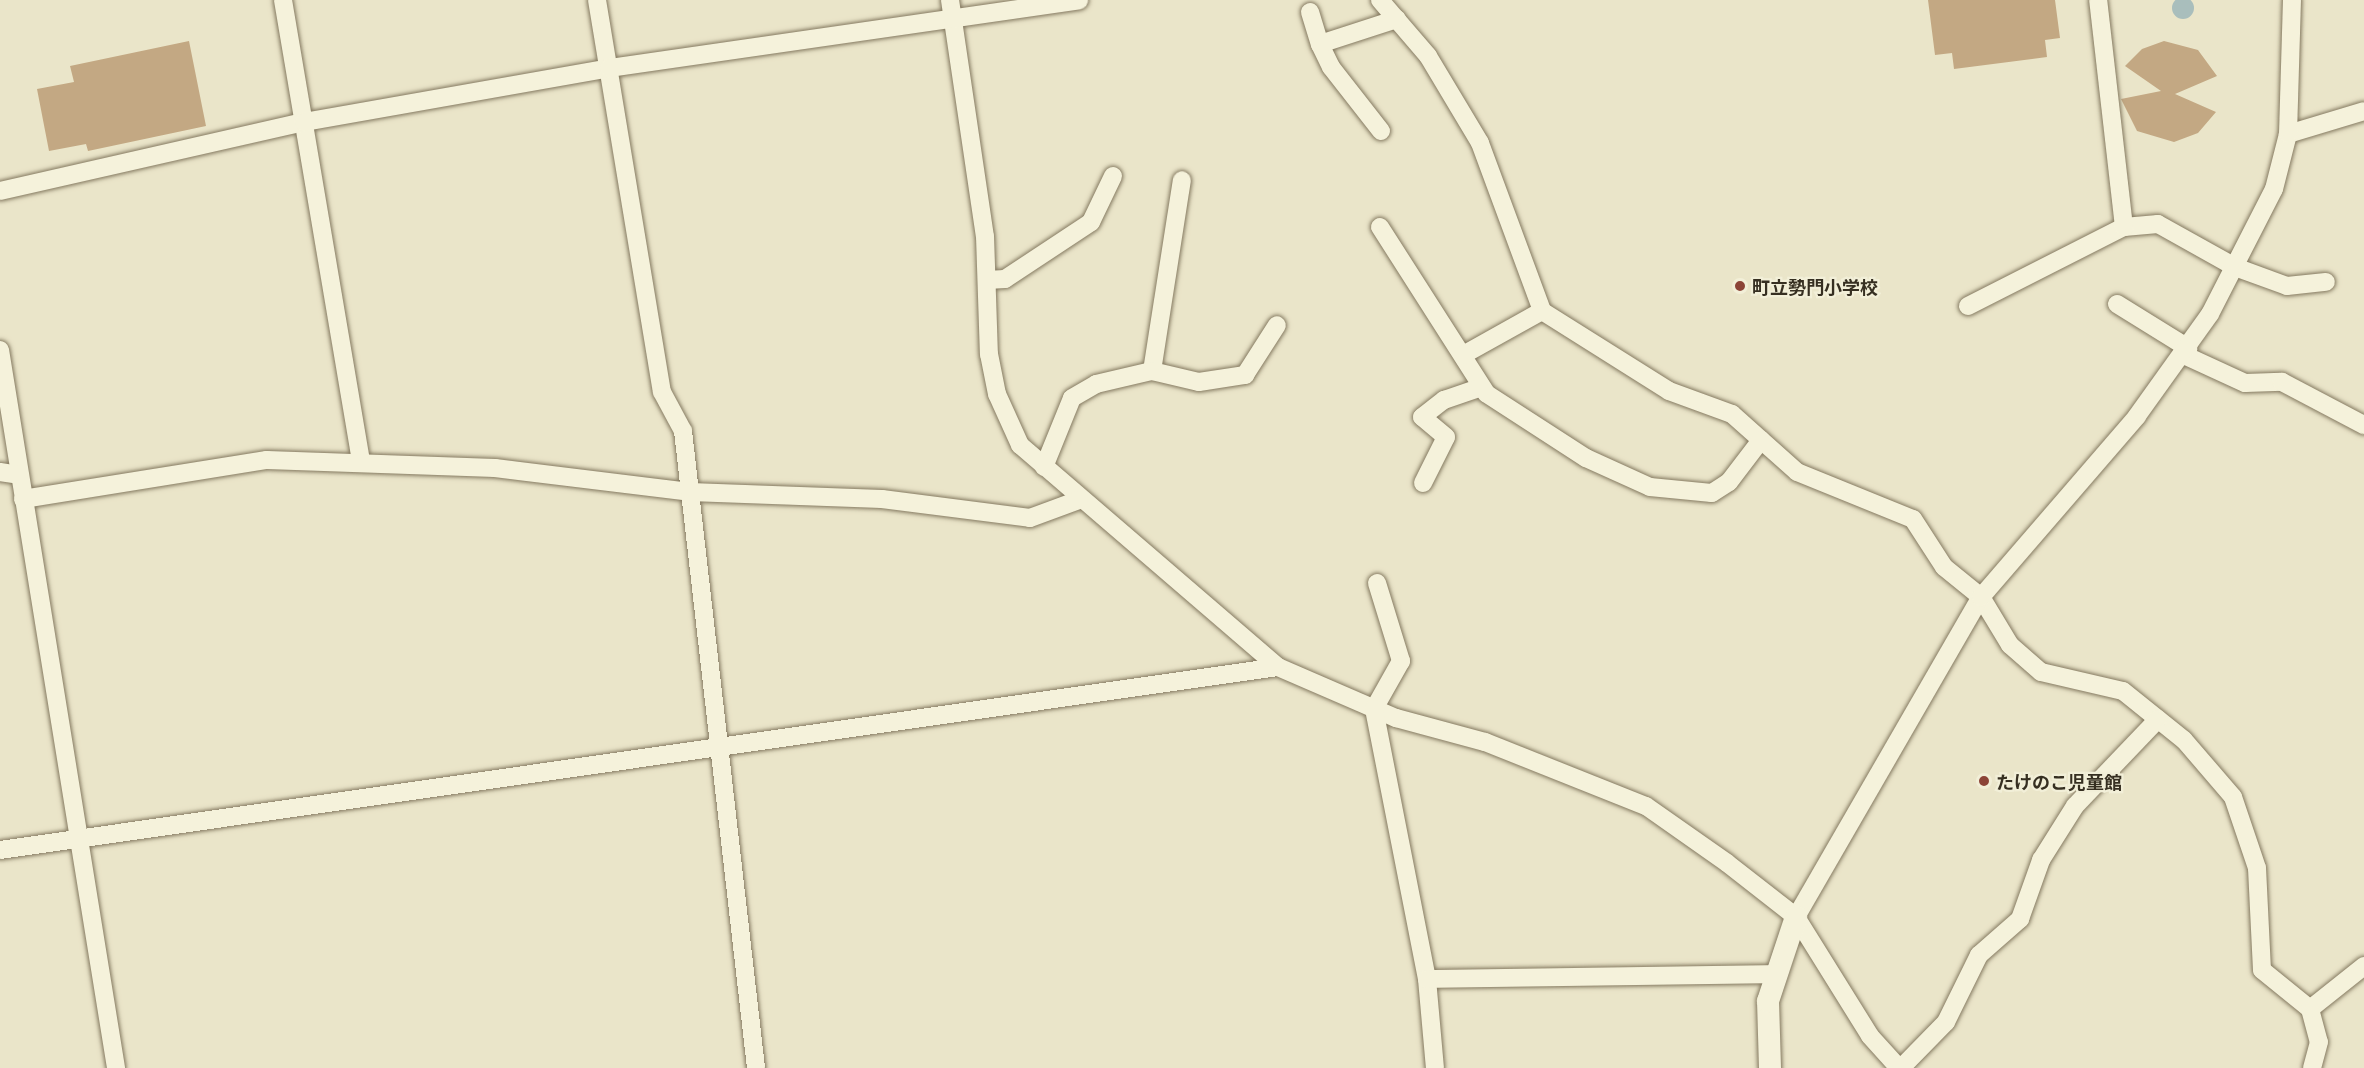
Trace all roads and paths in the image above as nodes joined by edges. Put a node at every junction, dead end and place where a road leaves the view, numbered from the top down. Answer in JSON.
{"nodes":[{"id":1,"x":283,"y":0,"type":"edge"},
{"id":2,"x":597,"y":0,"type":"edge"},
{"id":3,"x":950,"y":0,"type":"edge"},
{"id":4,"x":1079,"y":0,"type":"edge"},
{"id":5,"x":1380,"y":0,"type":"edge"},
{"id":6,"x":2098,"y":0,"type":"edge"},
{"id":7,"x":2292,"y":0,"type":"edge"},
{"id":8,"x":1310,"y":12,"type":"dead end"},
{"id":9,"x":1397,"y":19,"type":"junction"},
{"id":10,"x":953,"y":20,"type":"junction"},
{"id":11,"x":1320,"y":44,"type":"junction"},
{"id":12,"x":609,"y":68,"type":"junction"},
{"id":13,"x":2364,"y":111,"type":"edge"},
{"id":14,"x":304,"y":122,"type":"junction"},
{"id":15,"x":1381,"y":131,"type":"dead end"},
{"id":16,"x":2288,"y":134,"type":"junction"},
{"id":17,"x":1113,"y":176,"type":"dead end"},
{"id":18,"x":1182,"y":180,"type":"dead end"},
{"id":19,"x":0,"y":191,"type":"edge"},
{"id":20,"x":1380,"y":227,"type":"dead end"},
{"id":21,"x":2124,"y":227,"type":"junction"},
{"id":22,"x":2235,"y":267,"type":"junction"},
{"id":23,"x":987,"y":280,"type":"junction"},
{"id":24,"x":2326,"y":282,"type":"dead end"},
{"id":25,"x":2118,"y":304,"type":"dead end"},
{"id":26,"x":1968,"y":306,"type":"dead end"},
{"id":27,"x":1542,"y":311,"type":"junction"},
{"id":28,"x":1277,"y":325,"type":"dead end"},
{"id":29,"x":0,"y":350,"type":"edge"},
{"id":30,"x":2186,"y":351,"type":"junction"},
{"id":31,"x":1463,"y":355,"type":"junction"},
{"id":32,"x":1152,"y":371,"type":"junction"},
{"id":33,"x":1482,"y":387,"type":"junction"},
{"id":34,"x":2364,"y":425,"type":"edge"},
{"id":35,"x":1761,"y":440,"type":"junction"},
{"id":36,"x":361,"y":461,"type":"junction"},
{"id":37,"x":1044,"y":467,"type":"junction"},
{"id":38,"x":0,"y":472,"type":"edge"},
{"id":39,"x":19,"y":475,"type":"junction"},
{"id":40,"x":1423,"y":483,"type":"dead end"},
{"id":41,"x":690,"y":492,"type":"junction"},
{"id":42,"x":23,"y":500,"type":"junction"},
{"id":43,"x":1079,"y":500,"type":"junction"},
{"id":44,"x":1377,"y":583,"type":"dead end"},
{"id":45,"x":1981,"y":597,"type":"junction"},
{"id":46,"x":1278,"y":667,"type":"junction"},
{"id":47,"x":1374,"y":709,"type":"junction"},
{"id":48,"x":2158,"y":719,"type":"junction"},
{"id":49,"x":718,"y":744,"type":"junction"},
{"id":50,"x":82,"y":837,"type":"junction"},
{"id":51,"x":0,"y":850,"type":"edge"},
{"id":52,"x":1796,"y":917,"type":"junction"},
{"id":53,"x":2364,"y":966,"type":"edge"},
{"id":54,"x":1773,"y":974,"type":"junction"},
{"id":55,"x":1427,"y":979,"type":"junction"},
{"id":56,"x":2310,"y":1009,"type":"junction"},
{"id":57,"x":116,"y":1068,"type":"edge"},
{"id":58,"x":756,"y":1068,"type":"edge"},
{"id":59,"x":1435,"y":1068,"type":"edge"},
{"id":60,"x":1770,"y":1068,"type":"edge"},
{"id":61,"x":1900,"y":1068,"type":"edge"},
{"id":62,"x":2312,"y":1068,"type":"edge"}],
"edges":[{"from":1,"to":14,"type":"street"},
{"from":2,"to":12,"type":"street"},
{"from":3,"to":10,"type":"street"},
{"from":4,"to":10,"type":"street"},
{"from":5,"to":9,"type":"street"},
{"from":6,"to":21,"type":"street"},
{"from":7,"to":16,"type":"street"},
{"from":8,"to":11,"type":"street"},
{"from":9,"to":11,"type":"street"},
{"from":9,"to":27,"type":"street"},
{"from":10,"to":12,"type":"street"},
{"from":10,"to":23,"type":"street"},
{"from":11,"to":15,"type":"street"},
{"from":12,"to":14,"type":"street"},
{"from":12,"to":41,"type":"street"},
{"from":13,"to":16,"type":"street"},
{"from":14,"to":19,"type":"street"},
{"from":14,"to":36,"type":"street"},
{"from":16,"to":22,"type":"street"},
{"from":17,"to":23,"type":"street"},
{"from":18,"to":32,"type":"street"},
{"from":20,"to":31,"type":"street"},
{"from":21,"to":22,"type":"street"},
{"from":21,"to":26,"type":"street"},
{"from":22,"to":24,"type":"street"},
{"from":22,"to":30,"type":"street"},
{"from":23,"to":37,"type":"street"},
{"from":25,"to":30,"type":"street"},
{"from":27,"to":31,"type":"street"},
{"from":27,"to":35,"type":"street"},
{"from":28,"to":32,"type":"street"},
{"from":29,"to":39,"type":"street"},
{"from":30,"to":34,"type":"street"},
{"from":30,"to":45,"type":"street"},
{"from":31,"to":33,"type":"street"},
{"from":32,"to":37,"type":"street"},
{"from":33,"to":35,"type":"street"},
{"from":33,"to":40,"type":"street"},
{"from":35,"to":45,"type":"street"},
{"from":36,"to":41,"type":"street"},
{"from":36,"to":42,"type":"street"},
{"from":37,"to":43,"type":"street"},
{"from":38,"to":39,"type":"street"},
{"from":39,"to":42,"type":"street"},
{"from":41,"to":43,"type":"street"},
{"from":41,"to":49,"type":"street"},
{"from":42,"to":50,"type":"street"},
{"from":43,"to":46,"type":"street"},
{"from":44,"to":47,"type":"street"},
{"from":45,"to":48,"type":"street"},
{"from":45,"to":52,"type":"street"},
{"from":46,"to":47,"type":"street"},
{"from":46,"to":49,"type":"street"},
{"from":47,"to":52,"type":"street"},
{"from":47,"to":55,"type":"street"},
{"from":48,"to":56,"type":"street"},
{"from":48,"to":61,"type":"street"},
{"from":49,"to":50,"type":"street"},
{"from":49,"to":58,"type":"street"},
{"from":50,"to":51,"type":"street"},
{"from":50,"to":57,"type":"street"},
{"from":52,"to":54,"type":"street"},
{"from":52,"to":61,"type":"street"},
{"from":53,"to":56,"type":"street"},
{"from":54,"to":55,"type":"street"},
{"from":54,"to":60,"type":"street"},
{"from":55,"to":59,"type":"street"},
{"from":56,"to":62,"type":"street"}]}
